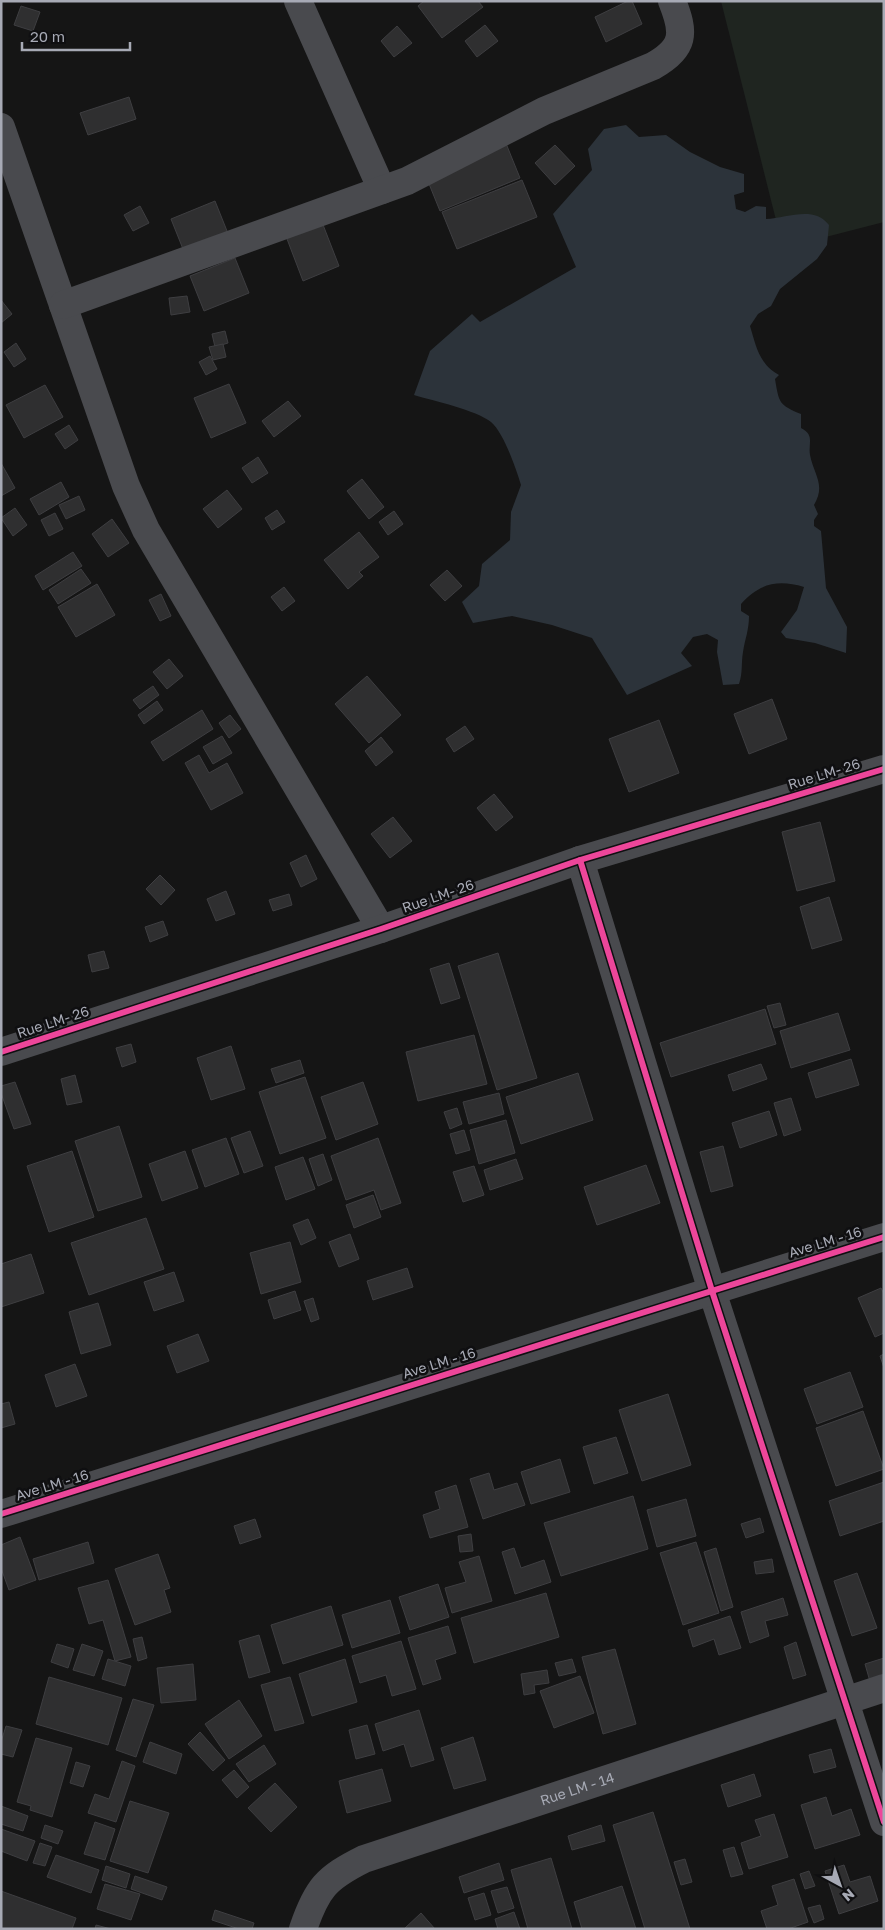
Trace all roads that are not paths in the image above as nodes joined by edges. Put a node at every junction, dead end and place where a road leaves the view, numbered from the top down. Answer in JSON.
{"nodes":[{"id":1,"x":298,"y":1,"type":"edge"},
{"id":2,"x":672,"y":1,"type":"edge"},
{"id":3,"x":1,"y":127,"type":"edge"},
{"id":4,"x":382,"y":190,"type":"junction"},
{"id":5,"x":63,"y":306,"type":"junction"},
{"id":6,"x":884,"y":769,"type":"edge"},
{"id":7,"x":580,"y":860,"type":"junction"},
{"id":8,"x":381,"y":929,"type":"junction"},
{"id":9,"x":1,"y":1052,"type":"edge"},
{"id":10,"x":884,"y":1237,"type":"edge"},
{"id":11,"x":712,"y":1291,"type":"junction"},
{"id":12,"x":1,"y":1514,"type":"edge"},
{"id":13,"x":884,"y":1688,"type":"edge"},
{"id":14,"x":845,"y":1700,"type":"junction"},
{"id":15,"x":884,"y":1822,"type":"edge"},
{"id":16,"x":303,"y":1929,"type":"edge"}],
"edges":[{"from":1,"to":4,"type":"street"},
{"from":2,"to":4,"type":"street"},
{"from":3,"to":5,"type":"street"},
{"from":4,"to":5,"type":"street"},
{"from":5,"to":8,"type":"street"},
{"from":6,"to":7,"type":"street","name":"Rue LM- 26"},
{"from":7,"to":8,"type":"street","name":"Rue LM- 26"},
{"from":7,"to":11,"type":"street"},
{"from":8,"to":9,"type":"street","name":"Rue LM- 26"},
{"from":10,"to":11,"type":"street","name":"Ave LM - 16"},
{"from":11,"to":12,"type":"street","name":"Ave LM - 16"},
{"from":11,"to":14,"type":"street"},
{"from":13,"to":14,"type":"street","name":"Rue LM - 14"},
{"from":14,"to":15,"type":"street"},
{"from":14,"to":16,"type":"street","name":"Rue LM - 14"}]}
